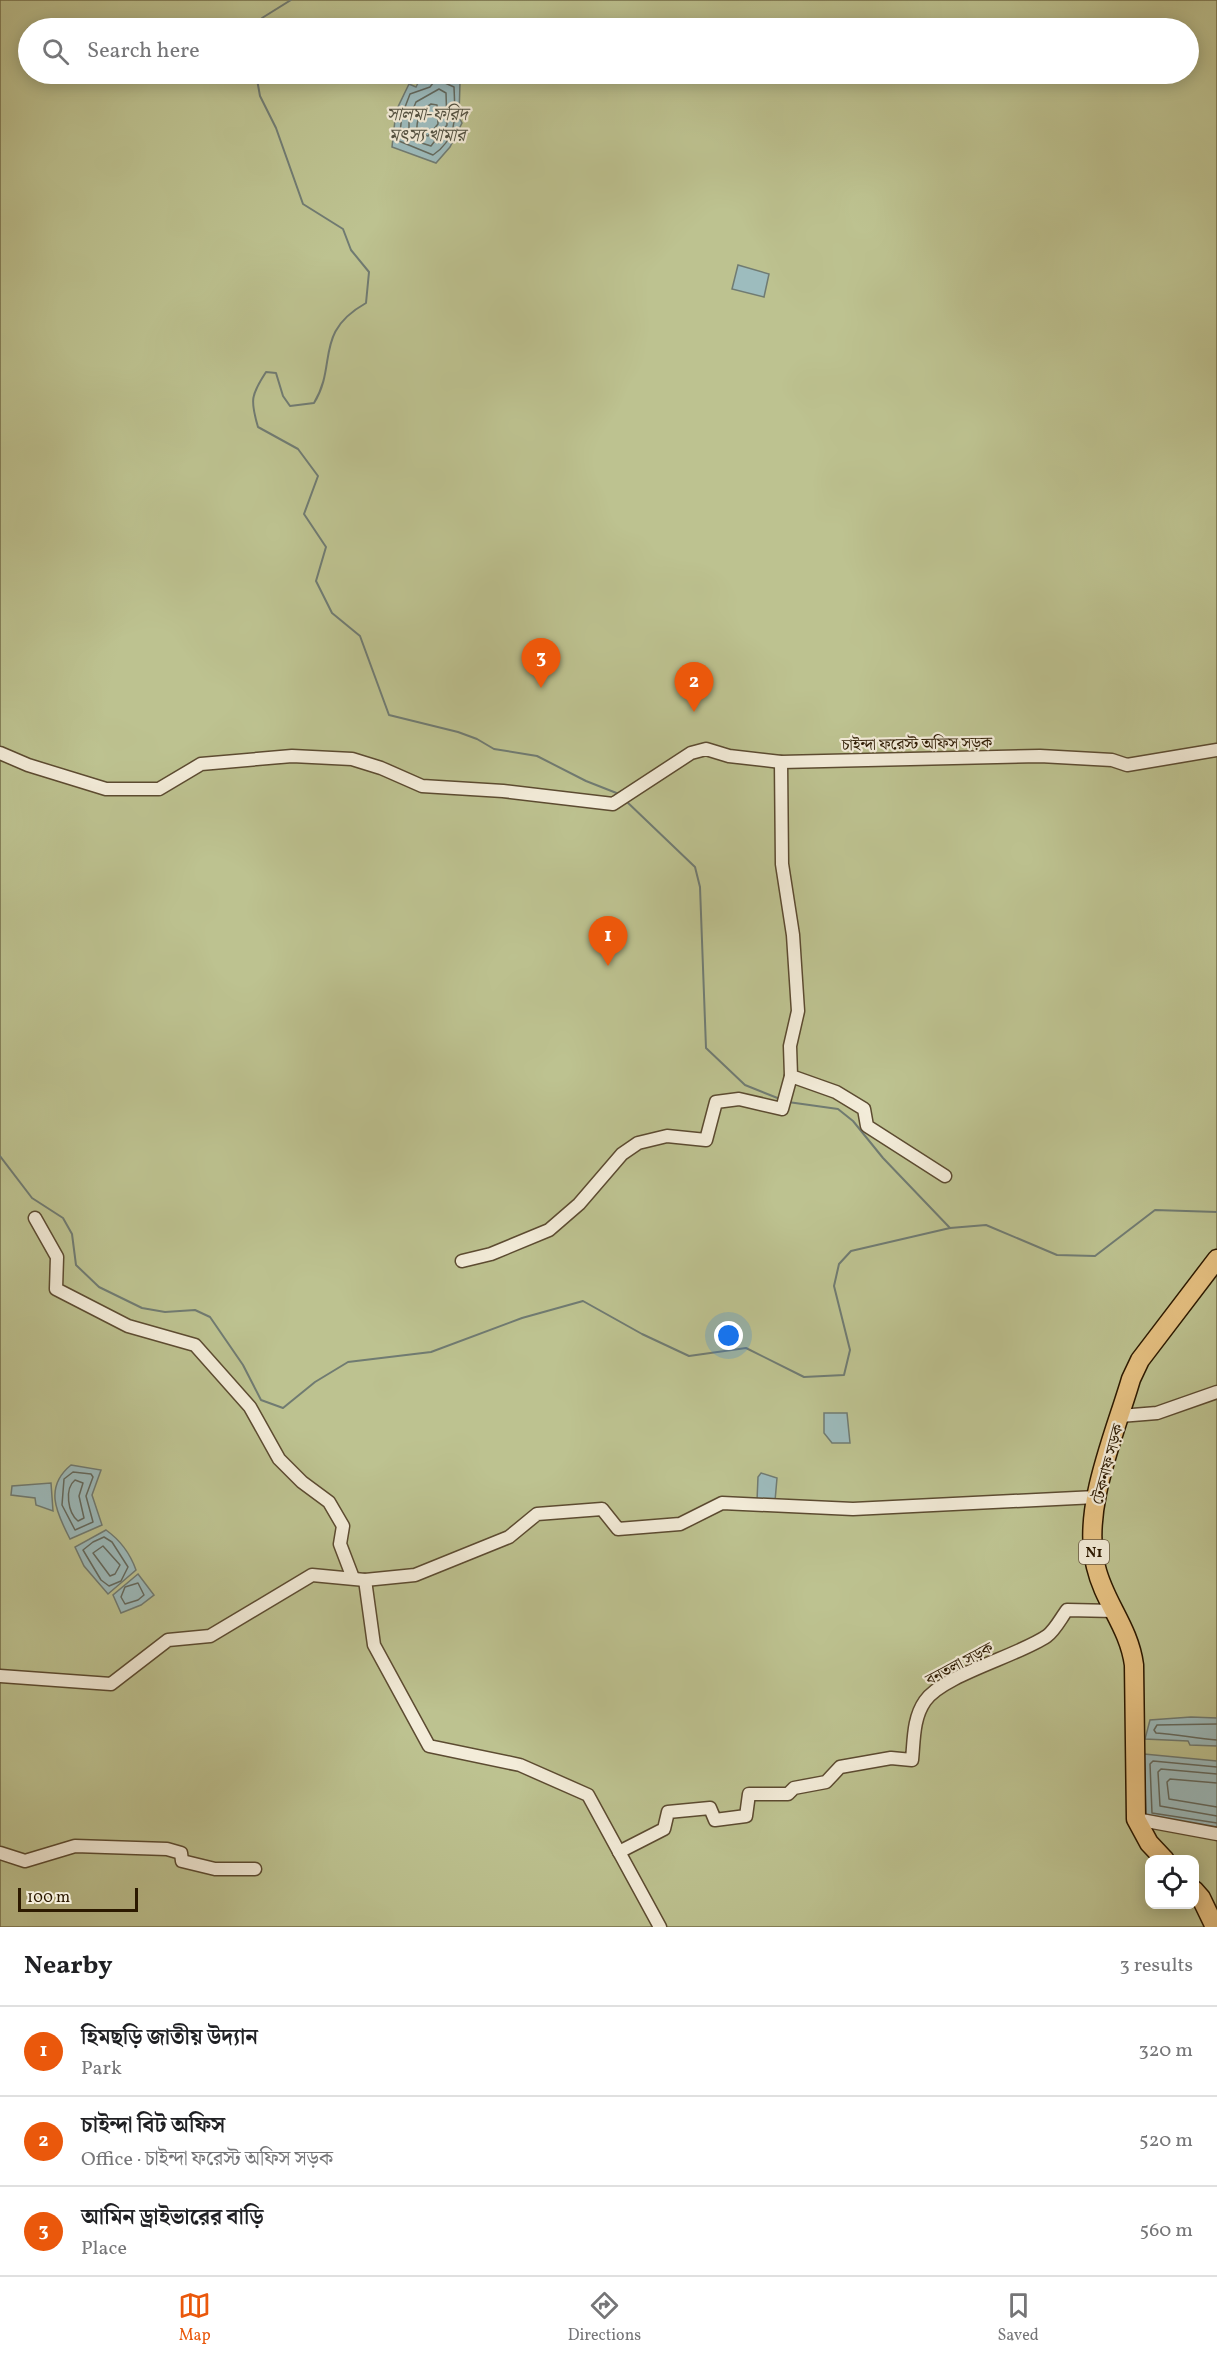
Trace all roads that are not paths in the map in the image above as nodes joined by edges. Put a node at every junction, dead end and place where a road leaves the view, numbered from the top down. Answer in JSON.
{"nodes":[{"id":1,"x":1217,"y":750,"type":"edge"},
{"id":2,"x":0,"y":753,"type":"edge"},
{"id":3,"x":781,"y":762,"type":"junction"},
{"id":4,"x":790,"y":1081,"type":"junction"},
{"id":5,"x":945,"y":1176,"type":"dead end"},
{"id":6,"x":34,"y":1218,"type":"dead end"},
{"id":7,"x":1217,"y":1259,"type":"edge"},
{"id":8,"x":462,"y":1261,"type":"dead end"},
{"id":9,"x":1217,"y":1392,"type":"edge"},
{"id":10,"x":1120,"y":1416,"type":"junction"},
{"id":11,"x":1096,"y":1497,"type":"junction"},
{"id":12,"x":359,"y":1579,"type":"junction"},
{"id":13,"x":1115,"y":1611,"type":"junction"},
{"id":14,"x":0,"y":1676,"type":"edge"},
{"id":15,"x":1136,"y":1819,"type":"junction"},
{"id":16,"x":1217,"y":1834,"type":"edge"},
{"id":17,"x":619,"y":1852,"type":"junction"},
{"id":18,"x":0,"y":1853,"type":"edge"},
{"id":19,"x":1160,"y":1855,"type":"edge"},
{"id":20,"x":255,"y":1869,"type":"dead end"},
{"id":21,"x":1199,"y":1896,"type":"edge"},
{"id":22,"x":660,"y":1927,"type":"edge"},
{"id":23,"x":1215,"y":1927,"type":"edge"}],
"edges":[{"from":1,"to":3,"type":"street","name":"চাইন্দা ফরেস্ট অফিস সড়ক"},
{"from":2,"to":3,"type":"street","name":"চাইন্দা ফরেস্ট অফিস সড়ক"},
{"from":3,"to":4,"type":"street"},
{"from":4,"to":5,"type":"street"},
{"from":4,"to":8,"type":"street"},
{"from":6,"to":12,"type":"street"},
{"from":7,"to":10,"type":"highway","name":"টেকনাফ সড়ক","number":"N1"},
{"from":9,"to":10,"type":"street"},
{"from":10,"to":11,"type":"highway","name":"টেকনাফ সড়ক","number":"N1"},
{"from":11,"to":12,"type":"street"},
{"from":11,"to":13,"type":"highway","name":"টেকনাফ সড়ক","number":"N1"},
{"from":12,"to":14,"type":"street"},
{"from":12,"to":17,"type":"street"},
{"from":13,"to":15,"type":"highway","name":"টেকনাফ সড়ক","number":"N1"},
{"from":13,"to":17,"type":"street","name":"বনতলা সড়ক"},
{"from":15,"to":16,"type":"street"},
{"from":15,"to":19,"type":"highway","name":"টেকনাফ সড়ক","number":"N1"},
{"from":17,"to":22,"type":"street"},
{"from":18,"to":20,"type":"street"},
{"from":21,"to":23,"type":"highway"}]}
